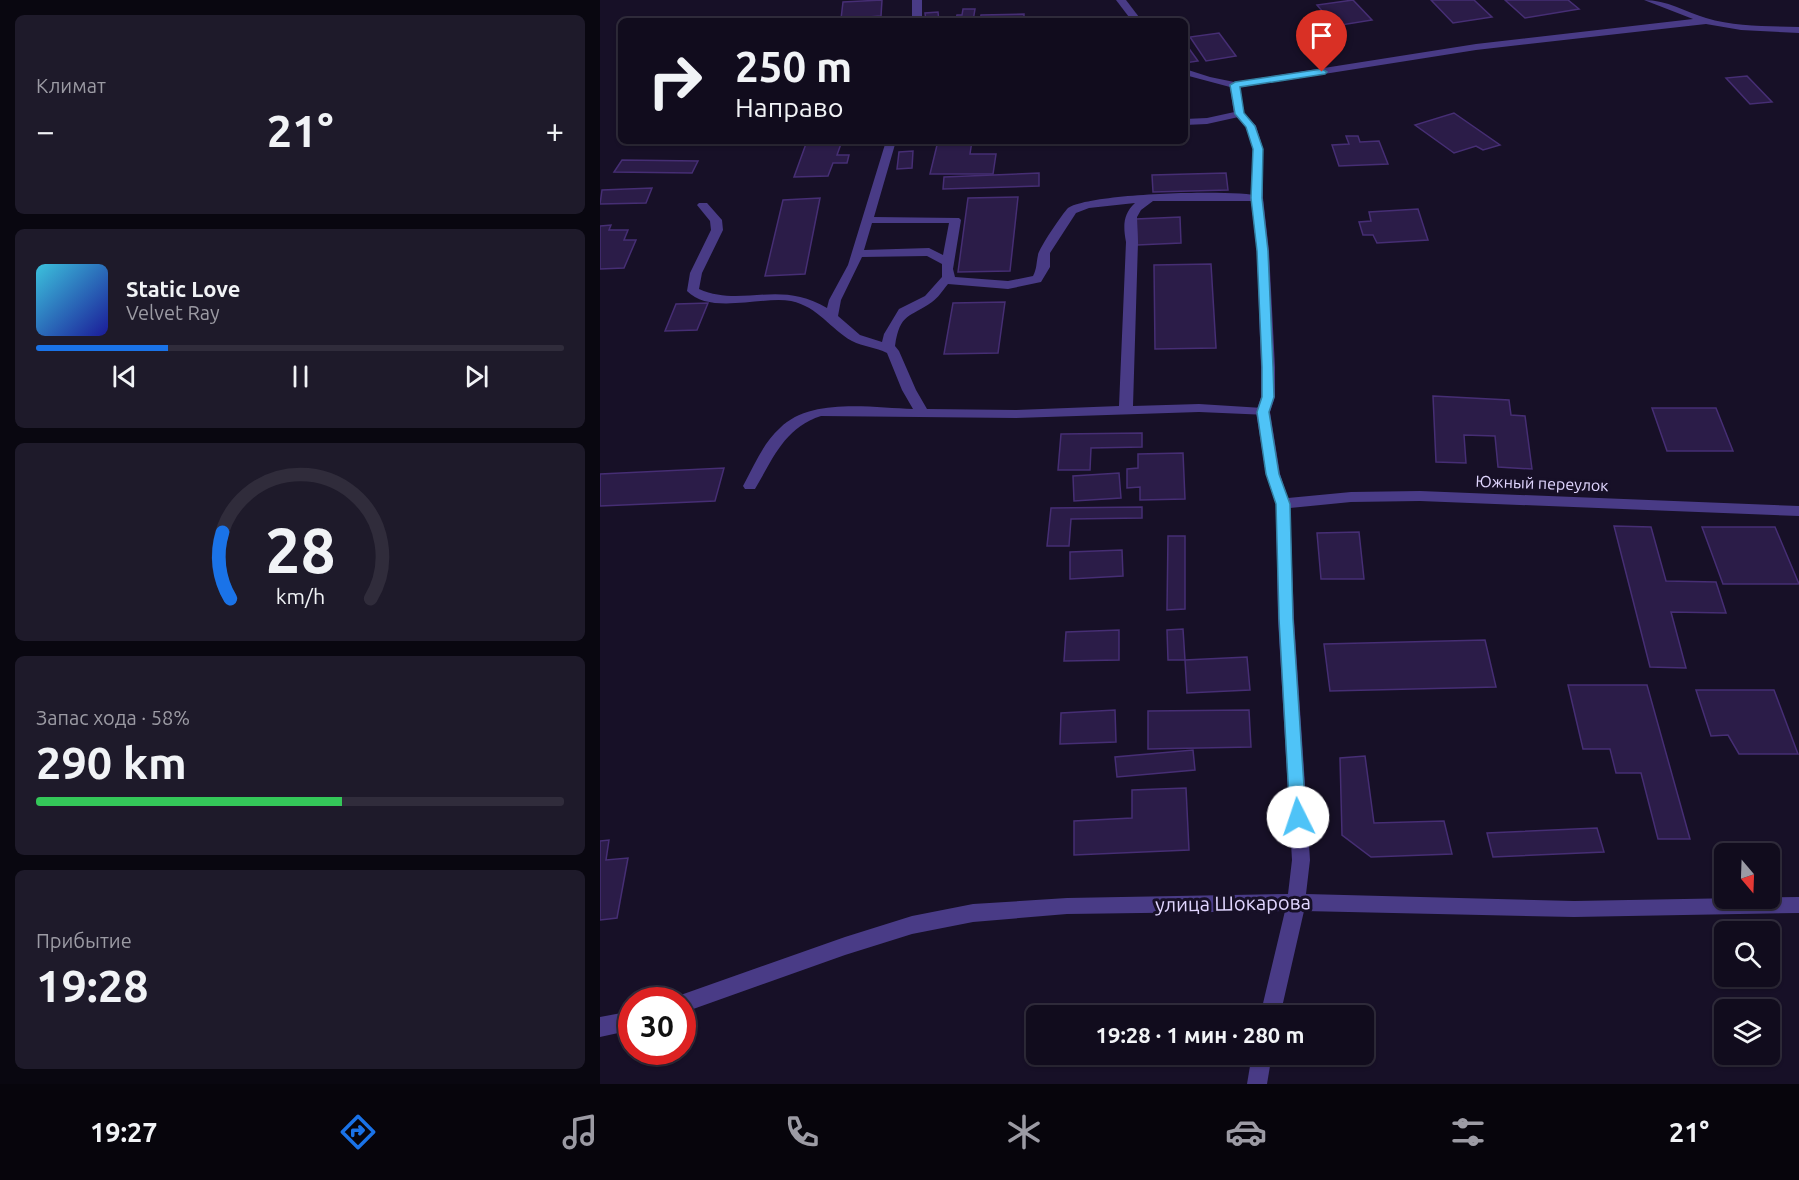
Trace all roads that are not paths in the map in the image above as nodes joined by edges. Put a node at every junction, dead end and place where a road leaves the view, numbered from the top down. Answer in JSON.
{"nodes":[{"id":1,"x":917,"y":0,"type":"edge"},
{"id":2,"x":1121,"y":0,"type":"edge"},
{"id":3,"x":1649,"y":0,"type":"edge"},
{"id":4,"x":917,"y":18,"type":"edge"},
{"id":5,"x":1135,"y":18,"type":"edge"},
{"id":6,"x":1706,"y":21,"type":"junction"},
{"id":7,"x":1799,"y":30,"type":"edge"},
{"id":8,"x":1188,"y":73,"type":"edge"},
{"id":9,"x":1235,"y":85,"type":"junction"},
{"id":10,"x":1239,"y":114,"type":"junction"},
{"id":11,"x":1188,"y":122,"type":"edge"},
{"id":12,"x":890,"y":144,"type":"edge"},
{"id":13,"x":1154,"y":197,"type":"junction"},
{"id":14,"x":1257,"y":198,"type":"junction"},
{"id":15,"x":704,"y":206,"type":"dead end"},
{"id":16,"x":867,"y":220,"type":"junction"},
{"id":17,"x":857,"y":254,"type":"junction"},
{"id":18,"x":948,"y":262,"type":"junction"},
{"id":19,"x":949,"y":280,"type":"junction"},
{"id":20,"x":832,"y":317,"type":"junction"},
{"id":21,"x":888,"y":347,"type":"junction"},
{"id":22,"x":1126,"y":411,"type":"junction"},
{"id":23,"x":922,"y":412,"type":"junction"},
{"id":24,"x":1263,"y":412,"type":"junction"},
{"id":25,"x":750,"y":486,"type":"dead end"},
{"id":26,"x":1283,"y":504,"type":"junction"},
{"id":27,"x":1799,"y":511,"type":"edge"},
{"id":28,"x":1296,"y":902,"type":"junction"},
{"id":29,"x":1799,"y":905,"type":"edge"},
{"id":30,"x":696,"y":999,"type":"edge"},
{"id":31,"x":1273,"y":1005,"type":"edge"},
{"id":32,"x":618,"y":1023,"type":"edge"},
{"id":33,"x":600,"y":1027,"type":"edge"},
{"id":34,"x":1260,"y":1065,"type":"edge"},
{"id":35,"x":1257,"y":1084,"type":"edge"}],
"edges":[{"from":1,"to":4,"type":"street"},
{"from":2,"to":5,"type":"street"},
{"from":3,"to":6,"type":"street"},
{"from":6,"to":7,"type":"street"},
{"from":6,"to":9,"type":"street"},
{"from":8,"to":9,"type":"street"},
{"from":9,"to":10,"type":"street"},
{"from":10,"to":11,"type":"street"},
{"from":10,"to":14,"type":"street"},
{"from":12,"to":16,"type":"street"},
{"from":13,"to":14,"type":"street"},
{"from":13,"to":19,"type":"street"},
{"from":13,"to":22,"type":"street"},
{"from":14,"to":24,"type":"street"},
{"from":15,"to":20,"type":"street"},
{"from":16,"to":17,"type":"street"},
{"from":16,"to":18,"type":"street"},
{"from":17,"to":18,"type":"street"},
{"from":17,"to":20,"type":"street"},
{"from":18,"to":19,"type":"street"},
{"from":19,"to":21,"type":"street"},
{"from":20,"to":21,"type":"street"},
{"from":21,"to":23,"type":"street"},
{"from":22,"to":23,"type":"street"},
{"from":22,"to":24,"type":"street"},
{"from":23,"to":25,"type":"street"},
{"from":24,"to":26,"type":"street"},
{"from":26,"to":27,"type":"street","name":"Южный переулок"},
{"from":26,"to":28,"type":"street"},
{"from":28,"to":29,"type":"street","name":"улица Шокарова"},
{"from":28,"to":30,"type":"street","name":"улица Шокарова"},
{"from":28,"to":31,"type":"street"},
{"from":32,"to":33,"type":"street"},
{"from":34,"to":35,"type":"street"}]}
